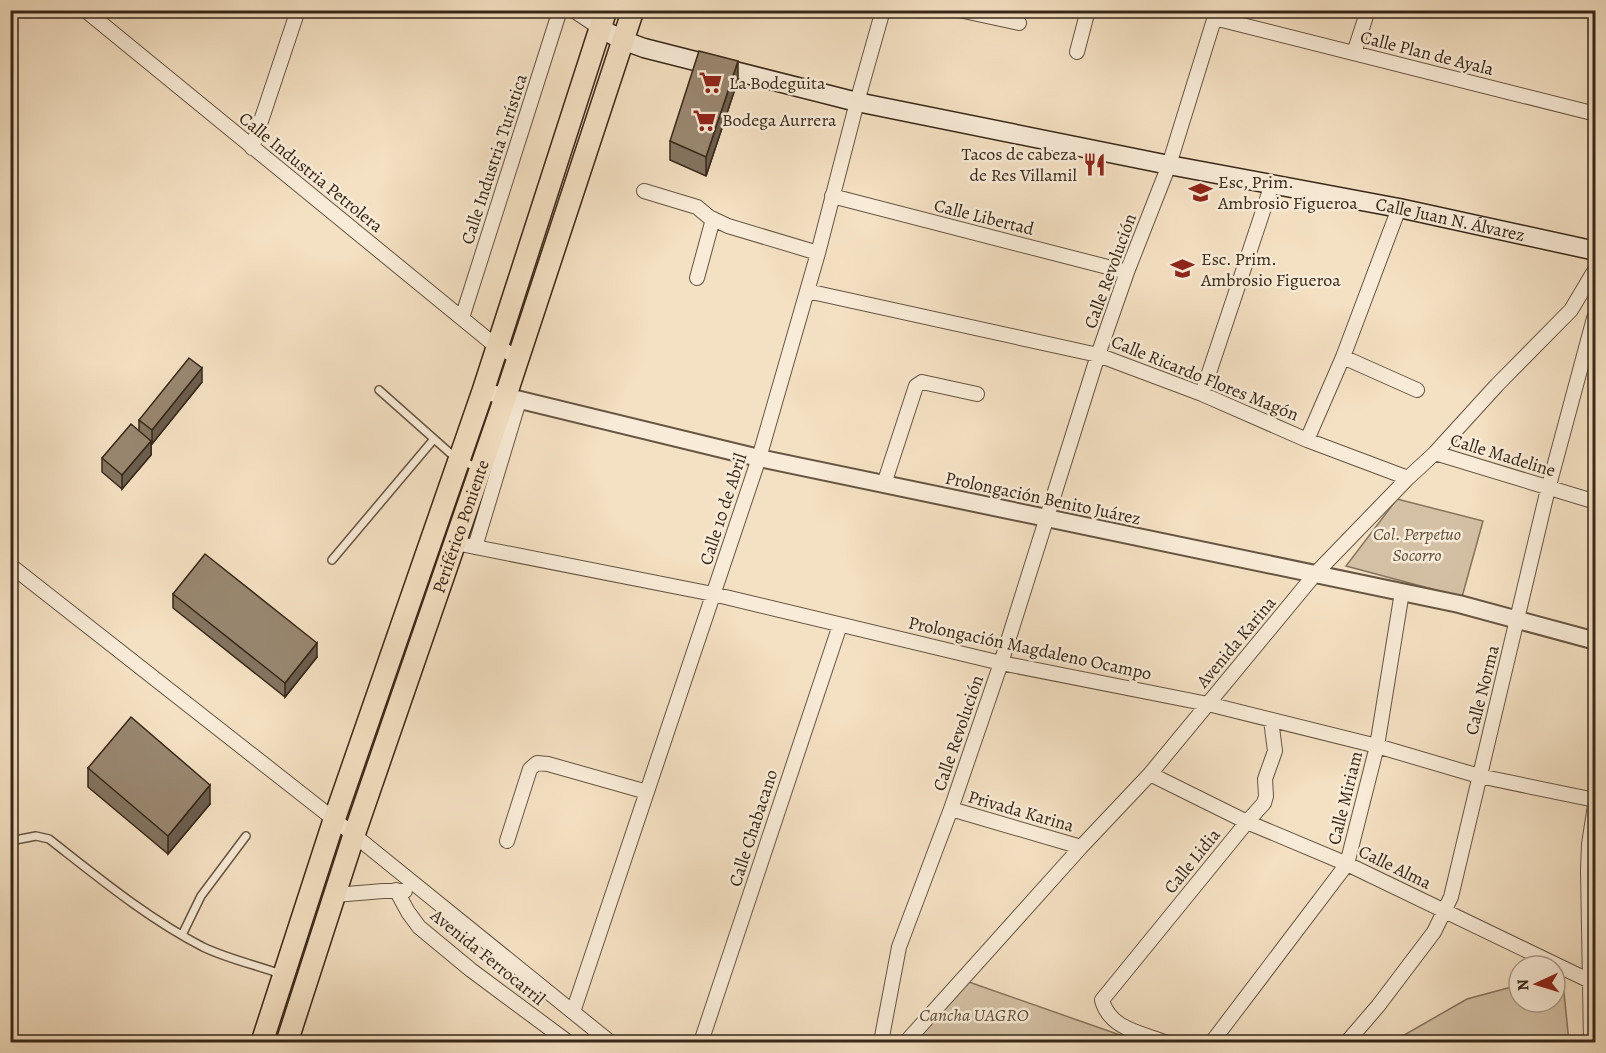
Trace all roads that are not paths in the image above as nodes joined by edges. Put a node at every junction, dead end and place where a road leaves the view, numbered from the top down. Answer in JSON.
{"nodes":[{"id":1,"x":85,"y":10,"type":"edge"},
{"id":2,"x":298,"y":10,"type":"edge"},
{"id":3,"x":560,"y":10,"type":"edge"},
{"id":4,"x":573,"y":10,"type":"edge"},
{"id":5,"x":633,"y":10,"type":"edge"},
{"id":6,"x":883,"y":10,"type":"edge"},
{"id":7,"x":959,"y":10,"type":"edge"},
{"id":8,"x":1088,"y":10,"type":"edge"},
{"id":9,"x":1368,"y":10,"type":"edge"},
{"id":10,"x":1215,"y":14,"type":"edge"},
{"id":11,"x":603,"y":19,"type":"edge"},
{"id":12,"x":1019,"y":23,"type":"dead end"},
{"id":13,"x":622,"y":40,"type":"junction"},
{"id":14,"x":1077,"y":52,"type":"dead end"},
{"id":15,"x":1354,"y":53,"type":"junction"},
{"id":16,"x":857,"y":102,"type":"junction"},
{"id":17,"x":1596,"y":114,"type":"edge"},
{"id":18,"x":252,"y":148,"type":"junction"},
{"id":19,"x":1169,"y":165,"type":"junction"},
{"id":20,"x":1272,"y":184,"type":"junction"},
{"id":21,"x":644,"y":191,"type":"dead end"},
{"id":22,"x":832,"y":196,"type":"junction"},
{"id":23,"x":1400,"y":208,"type":"junction"},
{"id":24,"x":713,"y":219,"type":"junction"},
{"id":25,"x":1596,"y":251,"type":"edge"},
{"id":26,"x":818,"y":253,"type":"junction"},
{"id":27,"x":1596,"y":268,"type":"edge"},
{"id":28,"x":1127,"y":272,"type":"junction"},
{"id":29,"x":697,"y":278,"type":"dead end"},
{"id":30,"x":807,"y":291,"type":"junction"},
{"id":31,"x":1571,"y":310,"type":"junction"},
{"id":32,"x":462,"y":318,"type":"junction"},
{"id":33,"x":1595,"y":318,"type":"edge"},
{"id":34,"x":497,"y":347,"type":"junction"},
{"id":35,"x":1098,"y":355,"type":"junction"},
{"id":36,"x":518,"y":357,"type":"junction"},
{"id":37,"x":1343,"y":357,"type":"junction"},
{"id":38,"x":379,"y":390,"type":"dead end"},
{"id":39,"x":1417,"y":390,"type":"dead end"},
{"id":40,"x":483,"y":391,"type":"junction"},
{"id":41,"x":977,"y":394,"type":"dead end"},
{"id":42,"x":1202,"y":394,"type":"junction"},
{"id":43,"x":512,"y":399,"type":"junction"},
{"id":44,"x":434,"y":439,"type":"junction"},
{"id":45,"x":1307,"y":440,"type":"junction"},
{"id":46,"x":1435,"y":453,"type":"junction"},
{"id":47,"x":759,"y":458,"type":"junction"},
{"id":48,"x":459,"y":460,"type":"junction"},
{"id":49,"x":480,"y":470,"type":"junction"},
{"id":50,"x":1407,"y":478,"type":"junction"},
{"id":51,"x":884,"y":484,"type":"junction"},
{"id":52,"x":1549,"y":488,"type":"junction"},
{"id":53,"x":1596,"y":502,"type":"edge"},
{"id":54,"x":1047,"y":519,"type":"junction"},
{"id":55,"x":465,"y":545,"type":"junction"},
{"id":56,"x":332,"y":560,"type":"dead end"},
{"id":57,"x":10,"y":565,"type":"edge"},
{"id":58,"x":1316,"y":573,"type":"junction"},
{"id":59,"x":1402,"y":592,"type":"junction"},
{"id":60,"x":713,"y":594,"type":"junction"},
{"id":61,"x":1517,"y":622,"type":"junction"},
{"id":62,"x":840,"y":625,"type":"junction"},
{"id":63,"x":1596,"y":641,"type":"edge"},
{"id":64,"x":1001,"y":663,"type":"junction"},
{"id":65,"x":1208,"y":704,"type":"junction"},
{"id":66,"x":1271,"y":720,"type":"junction"},
{"id":67,"x":1377,"y":747,"type":"junction"},
{"id":68,"x":1150,"y":774,"type":"junction"},
{"id":69,"x":1479,"y":776,"type":"junction"},
{"id":70,"x":647,"y":792,"type":"junction"},
{"id":71,"x":1595,"y":800,"type":"edge"},
{"id":72,"x":951,"y":809,"type":"junction"},
{"id":73,"x":334,"y":820,"type":"junction"},
{"id":74,"x":1247,"y":822,"type":"junction"},
{"id":75,"x":354,"y":835,"type":"junction"},
{"id":76,"x":246,"y":836,"type":"dead end"},
{"id":77,"x":10,"y":841,"type":"edge"},
{"id":78,"x":507,"y":841,"type":"dead end"},
{"id":79,"x":1081,"y":847,"type":"junction"},
{"id":80,"x":1347,"y":864,"type":"junction"},
{"id":81,"x":396,"y":890,"type":"junction"},
{"id":82,"x":335,"y":895,"type":"junction"},
{"id":83,"x":430,"y":896,"type":"junction"},
{"id":84,"x":1446,"y":911,"type":"junction"},
{"id":85,"x":182,"y":935,"type":"junction"},
{"id":86,"x":284,"y":975,"type":"junction"},
{"id":87,"x":1590,"y":981,"type":"junction"},
{"id":88,"x":573,"y":1012,"type":"junction"},
{"id":89,"x":262,"y":1042,"type":"edge"},
{"id":90,"x":287,"y":1042,"type":"edge"},
{"id":91,"x":568,"y":1042,"type":"edge"},
{"id":92,"x":610,"y":1042,"type":"edge"},
{"id":93,"x":701,"y":1042,"type":"edge"},
{"id":94,"x":881,"y":1042,"type":"edge"},
{"id":95,"x":906,"y":1042,"type":"edge"},
{"id":96,"x":1165,"y":1042,"type":"edge"},
{"id":97,"x":1212,"y":1042,"type":"edge"},
{"id":98,"x":1347,"y":1042,"type":"edge"},
{"id":99,"x":1591,"y":1042,"type":"edge"}],
"edges":[{"from":1,"to":18,"type":"street","name":"Calle Industria Petrolera"},
{"from":2,"to":18,"type":"street"},
{"from":3,"to":32,"type":"street","name":"Calle Industria Turística"},
{"from":4,"to":11,"type":"street","name":"Calle Juan N. Álvarez"},
{"from":5,"to":13,"type":"main road","name":"Periférico Poniente"},
{"from":6,"to":16,"type":"street","name":"Calle 10 de Abril"},
{"from":7,"to":12,"type":"street"},
{"from":8,"to":14,"type":"street"},
{"from":9,"to":15,"type":"street"},
{"from":10,"to":15,"type":"street","name":"Calle Plan de Ayala"},
{"from":10,"to":19,"type":"street","name":"Calle Revolución"},
{"from":11,"to":13,"type":"main road","name":"Calle Juan N. Álvarez"},
{"from":11,"to":34,"type":"main road","name":"Periférico Poniente"},
{"from":13,"to":16,"type":"main road","name":"Calle Juan N. Álvarez"},
{"from":13,"to":36,"type":"main road","name":"Periférico Poniente"},
{"from":15,"to":17,"type":"street","name":"Calle Plan de Ayala"},
{"from":16,"to":19,"type":"main road","name":"Calle Juan N. Álvarez"},
{"from":16,"to":22,"type":"street","name":"Calle 10 de Abril"},
{"from":18,"to":32,"type":"street","name":"Calle Industria Petrolera"},
{"from":19,"to":20,"type":"main road","name":"Calle Juan N. Álvarez"},
{"from":19,"to":28,"type":"street","name":"Calle Revolución"},
{"from":20,"to":23,"type":"main road","name":"Calle Juan N. Álvarez"},
{"from":20,"to":42,"type":"street"},
{"from":21,"to":24,"type":"street"},
{"from":22,"to":26,"type":"street","name":"Calle 10 de Abril"},
{"from":22,"to":28,"type":"street","name":"Calle Libertad"},
{"from":23,"to":25,"type":"main road","name":"Calle Juan N. Álvarez"},
{"from":23,"to":37,"type":"street"},
{"from":24,"to":26,"type":"street"},
{"from":24,"to":29,"type":"street"},
{"from":26,"to":30,"type":"street","name":"Calle 10 de Abril"},
{"from":27,"to":31,"type":"street","name":"Avenida Karina"},
{"from":28,"to":35,"type":"street","name":"Calle Revolución"},
{"from":30,"to":35,"type":"street","name":"Calle Ricardo Flores Magón"},
{"from":30,"to":47,"type":"street","name":"Calle 10 de Abril"},
{"from":31,"to":33,"type":"street"},
{"from":31,"to":46,"type":"street","name":"Avenida Karina"},
{"from":32,"to":34,"type":"street","name":"Calle Industria Petrolera"},
{"from":33,"to":52,"type":"street","name":"Calle Norma"},
{"from":34,"to":36,"type":"street","name":"Calle Industria Petrolera"},
{"from":34,"to":40,"type":"main road","name":"Periférico Poniente"},
{"from":35,"to":42,"type":"street","name":"Calle Ricardo Flores Magón"},
{"from":35,"to":54,"type":"street","name":"Calle Revolución"},
{"from":36,"to":43,"type":"main road","name":"Periférico Poniente"},
{"from":37,"to":39,"type":"street"},
{"from":37,"to":45,"type":"street"},
{"from":38,"to":44,"type":"lane"},
{"from":40,"to":43,"type":"street","name":"Prolongación Benito Juárez"},
{"from":40,"to":48,"type":"main road","name":"Periférico Poniente"},
{"from":41,"to":51,"type":"street"},
{"from":42,"to":45,"type":"street","name":"Calle Ricardo Flores Magón"},
{"from":43,"to":47,"type":"street","name":"Prolongación Benito Juárez"},
{"from":43,"to":49,"type":"main road","name":"Periférico Poniente"},
{"from":43,"to":55,"type":"street"},
{"from":44,"to":48,"type":"lane"},
{"from":44,"to":56,"type":"lane"},
{"from":45,"to":50,"type":"street","name":"Calle Ricardo Flores Magón"},
{"from":46,"to":50,"type":"street","name":"Avenida Karina"},
{"from":46,"to":52,"type":"street","name":"Calle Madeline"},
{"from":47,"to":51,"type":"street","name":"Prolongación Benito Juárez"},
{"from":47,"to":60,"type":"street","name":"Calle 10 de Abril"},
{"from":48,"to":49,"type":"lane"},
{"from":48,"to":73,"type":"main road","name":"Periférico Poniente"},
{"from":49,"to":55,"type":"main road","name":"Periférico Poniente"},
{"from":50,"to":58,"type":"street","name":"Avenida Karina"},
{"from":51,"to":54,"type":"street","name":"Prolongación Benito Juárez"},
{"from":52,"to":53,"type":"street","name":"Calle Madeline"},
{"from":52,"to":61,"type":"street","name":"Calle Norma"},
{"from":54,"to":58,"type":"street","name":"Prolongación Benito Juárez"},
{"from":54,"to":64,"type":"street","name":"Calle Revolución"},
{"from":55,"to":60,"type":"street","name":"Prolongación Magdaleno Ocampo"},
{"from":55,"to":75,"type":"main road","name":"Periférico Poniente"},
{"from":57,"to":73,"type":"street"},
{"from":58,"to":59,"type":"street","name":"Prolongación Benito Juárez"},
{"from":58,"to":65,"type":"street","name":"Avenida Karina"},
{"from":59,"to":61,"type":"street","name":"Prolongación Benito Juárez"},
{"from":59,"to":67,"type":"street","name":"Calle Miriam"},
{"from":60,"to":62,"type":"street","name":"Prolongación Magdaleno Ocampo"},
{"from":60,"to":70,"type":"street","name":"Calle 10 de Abril"},
{"from":61,"to":63,"type":"street","name":"Prolongación Benito Juárez"},
{"from":61,"to":69,"type":"street","name":"Calle Norma"},
{"from":62,"to":64,"type":"street","name":"Prolongación Magdaleno Ocampo"},
{"from":62,"to":93,"type":"street","name":"Calle Chabacano"},
{"from":64,"to":65,"type":"street","name":"Prolongación Magdaleno Ocampo"},
{"from":64,"to":72,"type":"street","name":"Calle Revolución"},
{"from":65,"to":66,"type":"street","name":"Prolongación Magdaleno Ocampo"},
{"from":65,"to":68,"type":"street","name":"Avenida Karina"},
{"from":66,"to":67,"type":"street","name":"Prolongación Magdaleno Ocampo"},
{"from":66,"to":74,"type":"street","name":"Calle Lidia"},
{"from":67,"to":69,"type":"street","name":"Prolongación Magdaleno Ocampo"},
{"from":67,"to":80,"type":"street","name":"Calle Miriam"},
{"from":68,"to":74,"type":"street","name":"Calle Alma"},
{"from":68,"to":79,"type":"street","name":"Avenida Karina"},
{"from":69,"to":71,"type":"street","name":"Prolongación Magdaleno Ocampo"},
{"from":69,"to":84,"type":"street","name":"Calle Norma"},
{"from":70,"to":78,"type":"street"},
{"from":70,"to":88,"type":"street","name":"Calle 10 de Abril"},
{"from":71,"to":87,"type":"street"},
{"from":72,"to":79,"type":"street","name":"Privada Karina"},
{"from":72,"to":94,"type":"street","name":"Calle Revolución"},
{"from":73,"to":75,"type":"street"},
{"from":73,"to":86,"type":"main road","name":"Periférico Poniente"},
{"from":74,"to":80,"type":"street","name":"Calle Alma"},
{"from":74,"to":96,"type":"street","name":"Calle Lidia"},
{"from":75,"to":82,"type":"main road","name":"Periférico Poniente"},
{"from":75,"to":83,"type":"street"},
{"from":76,"to":85,"type":"lane"},
{"from":77,"to":85,"type":"lane"},
{"from":79,"to":95,"type":"street","name":"Avenida Karina"},
{"from":80,"to":84,"type":"street","name":"Calle Alma"},
{"from":80,"to":97,"type":"street","name":"Calle Miriam"},
{"from":81,"to":82,"type":"street","name":"Avenida Ferrocarril"},
{"from":81,"to":83,"type":"street","name":"Avenida Ferrocarril"},
{"from":81,"to":91,"type":"street","name":"Avenida Ferrocarril"},
{"from":82,"to":90,"type":"main road","name":"Periférico Poniente"},
{"from":83,"to":88,"type":"street"},
{"from":84,"to":87,"type":"street","name":"Calle Alma"},
{"from":84,"to":98,"type":"street","name":"Calle Norma"},
{"from":85,"to":86,"type":"lane"},
{"from":86,"to":89,"type":"main road","name":"Periférico Poniente"},
{"from":87,"to":99,"type":"street"},
{"from":88,"to":92,"type":"street"}]}
